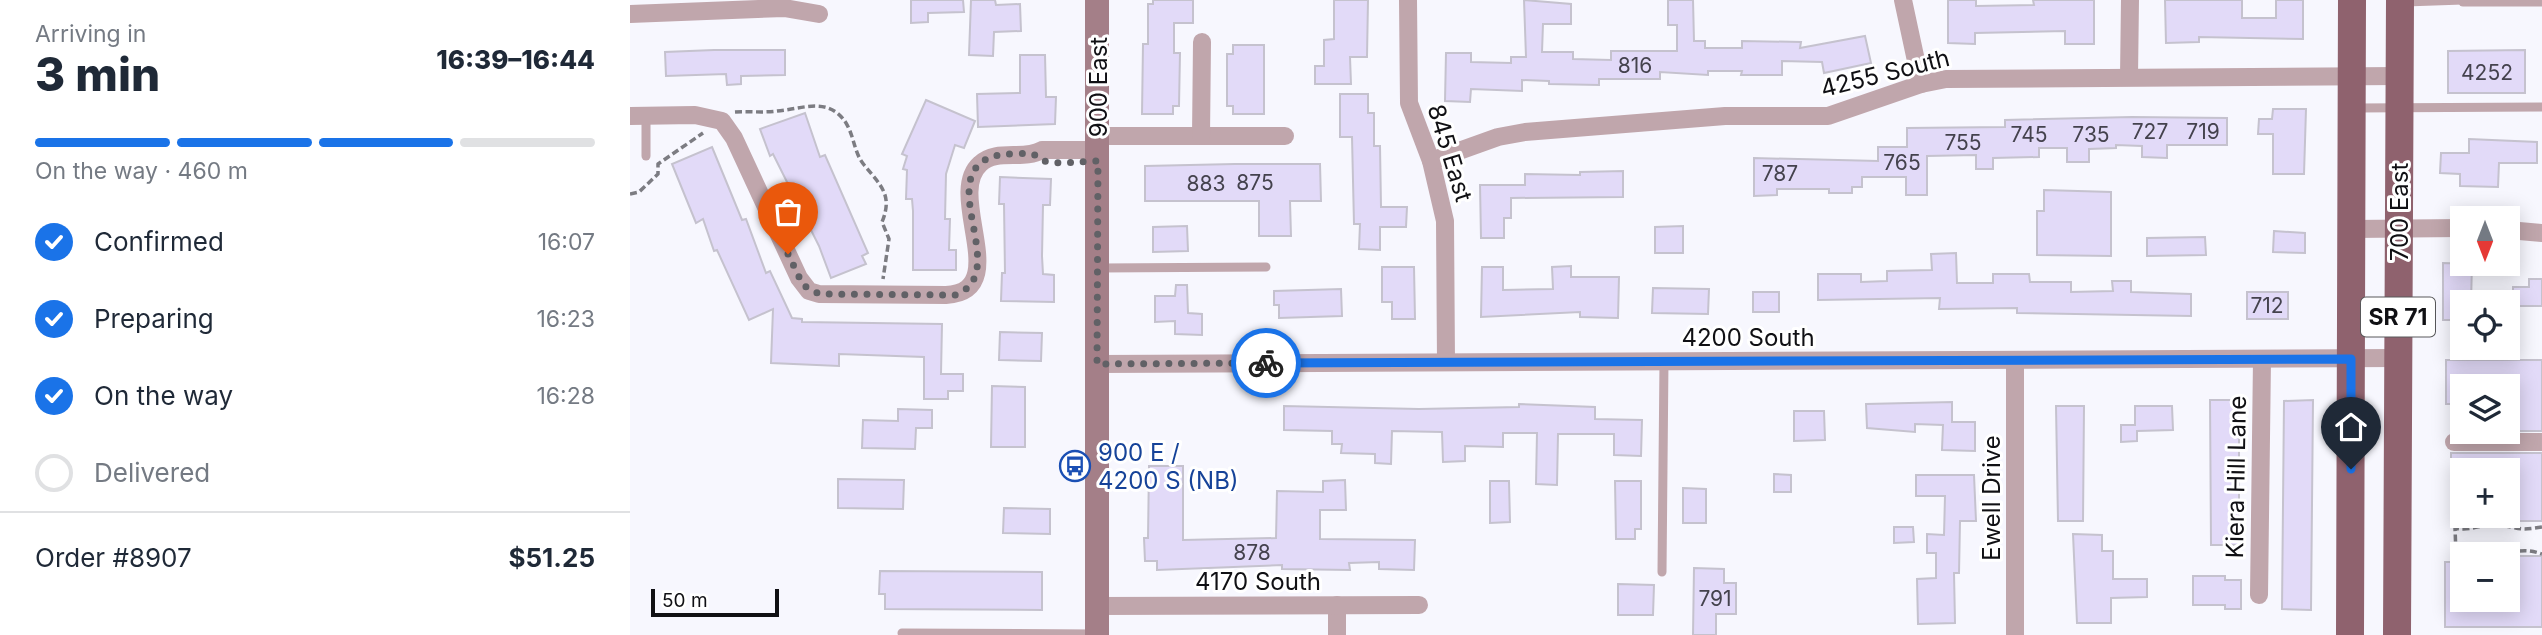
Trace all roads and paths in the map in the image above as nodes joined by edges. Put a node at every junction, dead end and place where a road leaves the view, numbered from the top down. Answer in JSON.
{"nodes":[{"id":1,"x":1097,"y":0,"type":"edge"},
{"id":2,"x":1408,"y":0,"type":"edge"},
{"id":3,"x":1903,"y":0,"type":"edge"},
{"id":4,"x":2130,"y":0,"type":"edge"},
{"id":5,"x":2353,"y":0,"type":"edge"},
{"id":6,"x":2400,"y":1,"type":"edge"},
{"id":7,"x":2463,"y":1,"type":"edge"},
{"id":8,"x":2505,"y":1,"type":"edge"},
{"id":9,"x":2542,"y":2,"type":"edge"},
{"id":10,"x":630,"y":14,"type":"edge"},
{"id":11,"x":819,"y":14,"type":"dead end"},
{"id":12,"x":1202,"y":42,"type":"dead end"},
{"id":13,"x":2352,"y":76,"type":"junction"},
{"id":14,"x":2399,"y":76,"type":"junction"},
{"id":15,"x":2129,"y":77,"type":"junction"},
{"id":16,"x":1921,"y":84,"type":"junction"},
{"id":17,"x":2542,"y":107,"type":"edge"},
{"id":18,"x":2352,"y":108,"type":"junction"},
{"id":19,"x":2399,"y":108,"type":"junction"},
{"id":20,"x":732,"y":112,"type":"dead end"},
{"id":21,"x":638,"y":116,"type":"edge"},
{"id":22,"x":710,"y":128,"type":"dead end"},
{"id":23,"x":1201,"y":136,"type":"junction"},
{"id":24,"x":1285,"y":136,"type":"dead end"},
{"id":25,"x":1098,"y":149,"type":"junction"},
{"id":26,"x":646,"y":156,"type":"dead end"},
{"id":27,"x":1431,"y":161,"type":"junction"},
{"id":28,"x":630,"y":194,"type":"edge"},
{"id":29,"x":2399,"y":228,"type":"junction"},
{"id":30,"x":2352,"y":229,"type":"junction"},
{"id":31,"x":2450,"y":229,"type":"edge"},
{"id":32,"x":2520,"y":231,"type":"edge"},
{"id":33,"x":2542,"y":233,"type":"edge"},
{"id":34,"x":1266,"y":267,"type":"dead end"},
{"id":35,"x":1098,"y":268,"type":"junction"},
{"id":36,"x":883,"y":283,"type":"dead end"},
{"id":37,"x":2398,"y":358,"type":"junction"},
{"id":38,"x":2262,"y":359,"type":"junction"},
{"id":39,"x":2351,"y":359,"type":"junction"},
{"id":40,"x":2015,"y":360,"type":"junction"},
{"id":41,"x":1664,"y":361,"type":"junction"},
{"id":42,"x":1446,"y":362,"type":"junction"},
{"id":43,"x":1097,"y":364,"type":"junction"},
{"id":44,"x":2520,"y":442,"type":"edge"},
{"id":45,"x":2542,"y":442,"type":"edge"},
{"id":46,"x":2542,"y":527,"type":"edge"},
{"id":47,"x":2542,"y":554,"type":"edge"},
{"id":48,"x":1662,"y":572,"type":"dead end"},
{"id":49,"x":2259,"y":595,"type":"dead end"},
{"id":50,"x":1337,"y":605,"type":"junction"},
{"id":51,"x":1419,"y":605,"type":"dead end"},
{"id":52,"x":1097,"y":606,"type":"junction"},
{"id":53,"x":902,"y":632,"type":"dead end"},
{"id":54,"x":1097,"y":634,"type":"edge"},
{"id":55,"x":1337,"y":635,"type":"edge"},
{"id":56,"x":2015,"y":635,"type":"edge"},
{"id":57,"x":2350,"y":635,"type":"edge"},
{"id":58,"x":2397,"y":635,"type":"edge"}],
"edges":[{"from":1,"to":25,"type":"main road","name":"900 East"},
{"from":2,"to":27,"type":"street","name":"845 East"},
{"from":3,"to":16,"type":"street"},
{"from":4,"to":15,"type":"street"},
{"from":5,"to":13,"type":"main road","name":"700 East","number":"SR 71"},
{"from":6,"to":7,"type":"lane"},
{"from":6,"to":14,"type":"main road","name":"700 East","number":"SR 71"},
{"from":7,"to":8,"type":"lane"},
{"from":8,"to":9,"type":"lane"},
{"from":10,"to":11,"type":"street"},
{"from":12,"to":23,"type":"street"},
{"from":13,"to":14,"type":"street","name":"4255 South"},
{"from":13,"to":15,"type":"street","name":"4255 South"},
{"from":13,"to":18,"type":"main road","name":"700 East","number":"SR 71"},
{"from":14,"to":19,"type":"main road","name":"700 East","number":"SR 71"},
{"from":15,"to":16,"type":"street","name":"4255 South"},
{"from":16,"to":27,"type":"street","name":"4255 South"},
{"from":17,"to":19,"type":"lane"},
{"from":18,"to":19,"type":"lane"},
{"from":18,"to":30,"type":"main road","name":"700 East","number":"SR 71"},
{"from":19,"to":29,"type":"main road","name":"700 East","number":"SR 71"},
{"from":20,"to":36,"type":"path"},
{"from":21,"to":25,"type":"street"},
{"from":21,"to":26,"type":"lane"},
{"from":22,"to":28,"type":"path"},
{"from":23,"to":24,"type":"street"},
{"from":23,"to":25,"type":"street"},
{"from":25,"to":35,"type":"main road","name":"900 East"},
{"from":27,"to":42,"type":"street","name":"845 East"},
{"from":29,"to":30,"type":"street"},
{"from":29,"to":31,"type":"street"},
{"from":29,"to":37,"type":"main road","name":"700 East","number":"SR 71"},
{"from":30,"to":39,"type":"main road","name":"700 East","number":"SR 71"},
{"from":32,"to":33,"type":"street"},
{"from":34,"to":35,"type":"lane"},
{"from":35,"to":43,"type":"main road","name":"900 East"},
{"from":37,"to":39,"type":"street","name":"4200 South"},
{"from":37,"to":58,"type":"main road","name":"700 East","number":"SR 71"},
{"from":38,"to":39,"type":"street","name":"4200 South"},
{"from":38,"to":40,"type":"street","name":"4200 South"},
{"from":38,"to":49,"type":"street","name":"Kiera Hill Lane"},
{"from":39,"to":57,"type":"main road","name":"700 East","number":"SR 71"},
{"from":40,"to":41,"type":"street","name":"4200 South"},
{"from":40,"to":56,"type":"street","name":"Ewell Drive"},
{"from":41,"to":42,"type":"street","name":"4200 South"},
{"from":41,"to":48,"type":"lane"},
{"from":42,"to":43,"type":"street","name":"4200 South"},
{"from":43,"to":52,"type":"main road","name":"900 East"},
{"from":44,"to":45,"type":"street"},
{"from":46,"to":47,"type":"path"},
{"from":50,"to":51,"type":"street","name":"4170 South"},
{"from":50,"to":52,"type":"street","name":"4170 South"},
{"from":50,"to":55,"type":"street"},
{"from":52,"to":54,"type":"main road","name":"900 East"},
{"from":53,"to":54,"type":"lane"}]}
